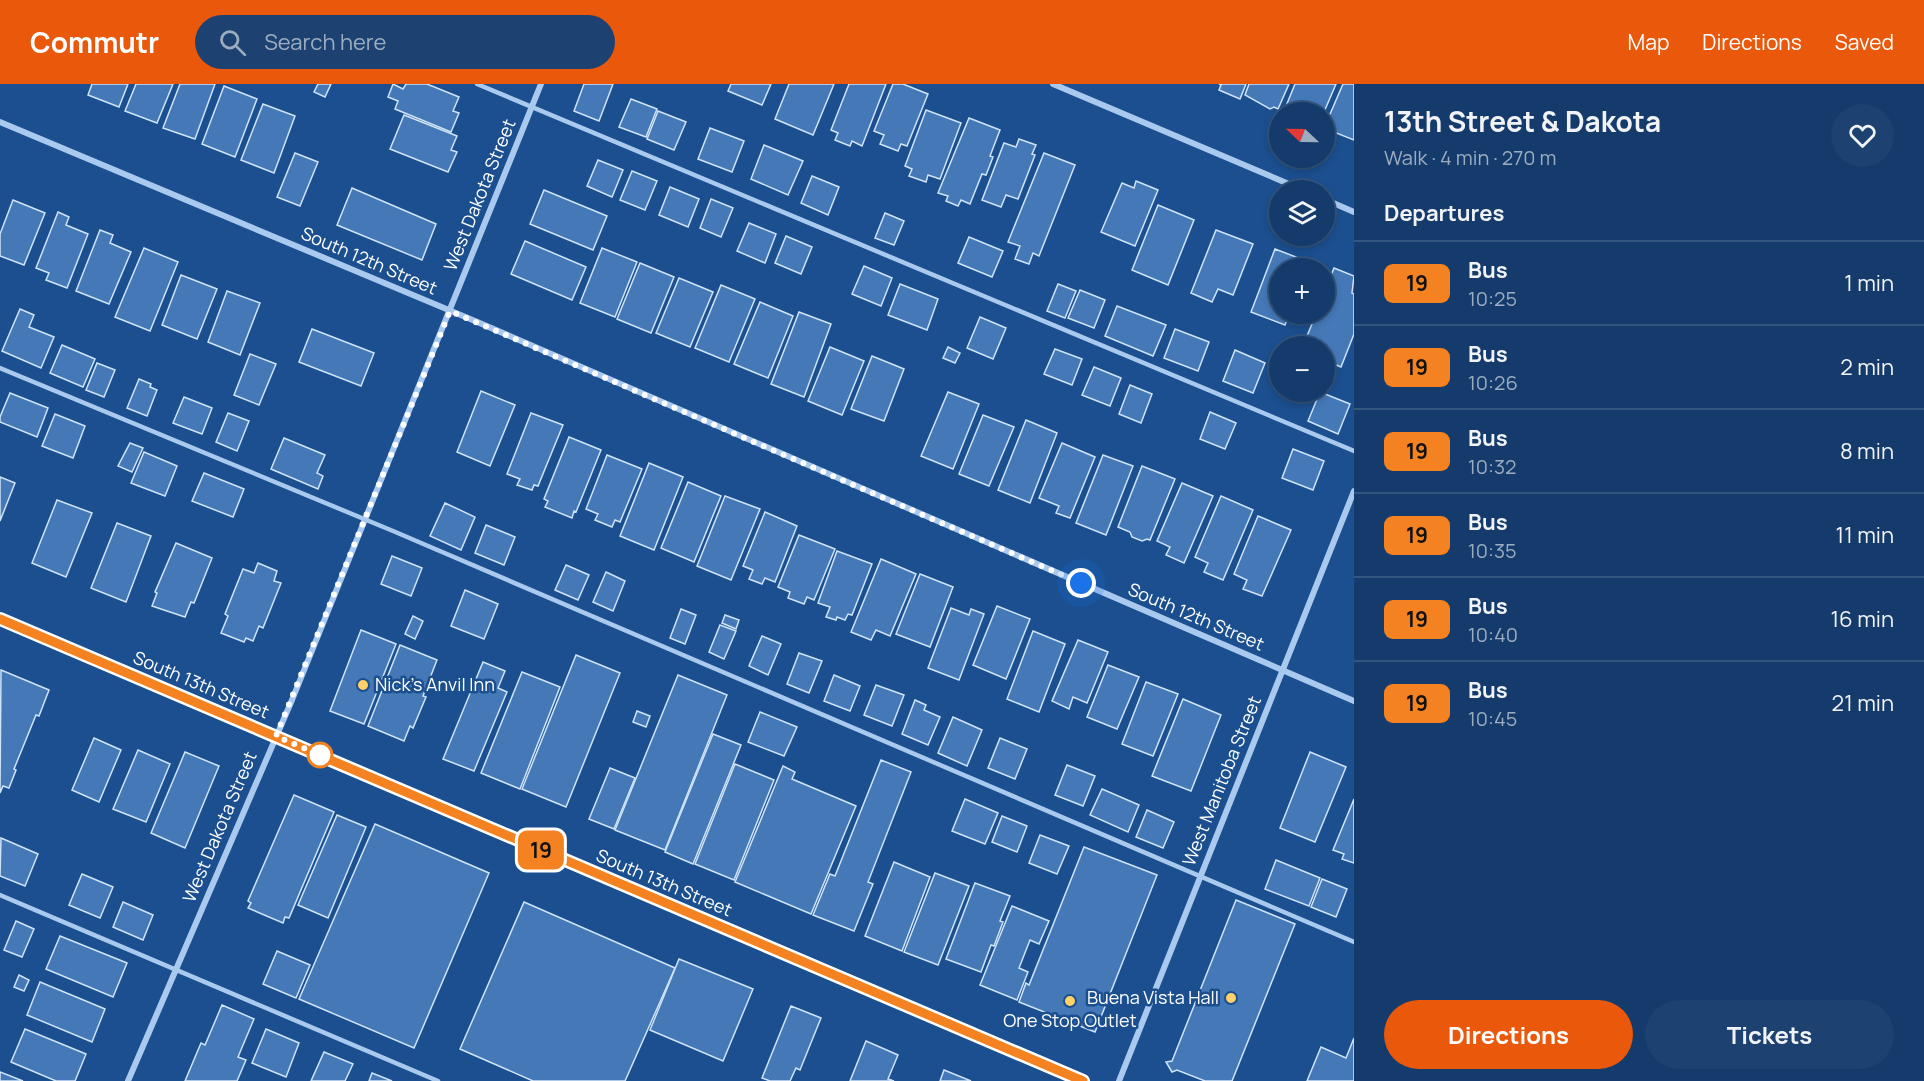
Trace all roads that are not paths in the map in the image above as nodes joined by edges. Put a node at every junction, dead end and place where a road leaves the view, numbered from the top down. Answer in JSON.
{"nodes":[{"id":1,"x":477,"y":84,"type":"edge"},
{"id":2,"x":541,"y":84,"type":"edge"},
{"id":3,"x":1053,"y":84,"type":"edge"},
{"id":4,"x":532,"y":107,"type":"junction"},
{"id":5,"x":0,"y":123,"type":"edge"},
{"id":6,"x":1280,"y":180,"type":"edge"},
{"id":7,"x":1335,"y":204,"type":"edge"},
{"id":8,"x":1354,"y":212,"type":"edge"},
{"id":9,"x":450,"y":311,"type":"junction"},
{"id":10,"x":0,"y":368,"type":"edge"},
{"id":11,"x":1354,"y":451,"type":"edge"},
{"id":12,"x":1354,"y":491,"type":"edge"},
{"id":13,"x":366,"y":520,"type":"junction"},
{"id":14,"x":0,"y":619,"type":"edge"},
{"id":15,"x":1284,"y":670,"type":"junction"},
{"id":16,"x":1354,"y":701,"type":"edge"},
{"id":17,"x":276,"y":736,"type":"junction"},
{"id":18,"x":1200,"y":875,"type":"junction"},
{"id":19,"x":0,"y":895,"type":"edge"},
{"id":20,"x":1354,"y":942,"type":"edge"},
{"id":21,"x":176,"y":969,"type":"junction"},
{"id":22,"x":128,"y":1081,"type":"edge"},
{"id":23,"x":438,"y":1081,"type":"edge"},
{"id":24,"x":1083,"y":1081,"type":"edge"},
{"id":25,"x":1119,"y":1081,"type":"edge"}],
"edges":[{"from":1,"to":4,"type":"lane"},
{"from":2,"to":4,"type":"street","name":"West Dakota Street"},
{"from":3,"to":6,"type":"street"},
{"from":4,"to":9,"type":"street","name":"West Dakota Street"},
{"from":4,"to":11,"type":"lane"},
{"from":5,"to":9,"type":"street","name":"South 12th Street"},
{"from":7,"to":8,"type":"street"},
{"from":9,"to":13,"type":"street","name":"West Dakota Street"},
{"from":9,"to":15,"type":"street","name":"South 12th Street"},
{"from":10,"to":13,"type":"lane"},
{"from":12,"to":15,"type":"street","name":"West Manitoba Street"},
{"from":13,"to":17,"type":"street","name":"West Dakota Street"},
{"from":13,"to":18,"type":"lane"},
{"from":14,"to":17,"type":"street","name":"South 13th Street"},
{"from":15,"to":16,"type":"street","name":"South 12th Street"},
{"from":15,"to":18,"type":"street","name":"West Manitoba Street"},
{"from":17,"to":21,"type":"street","name":"West Dakota Street"},
{"from":17,"to":24,"type":"street","name":"South 13th Street"},
{"from":18,"to":20,"type":"lane"},
{"from":18,"to":25,"type":"street","name":"West Manitoba Street"},
{"from":19,"to":21,"type":"lane"},
{"from":21,"to":22,"type":"street","name":"West Dakota Street"},
{"from":21,"to":23,"type":"lane"}]}
